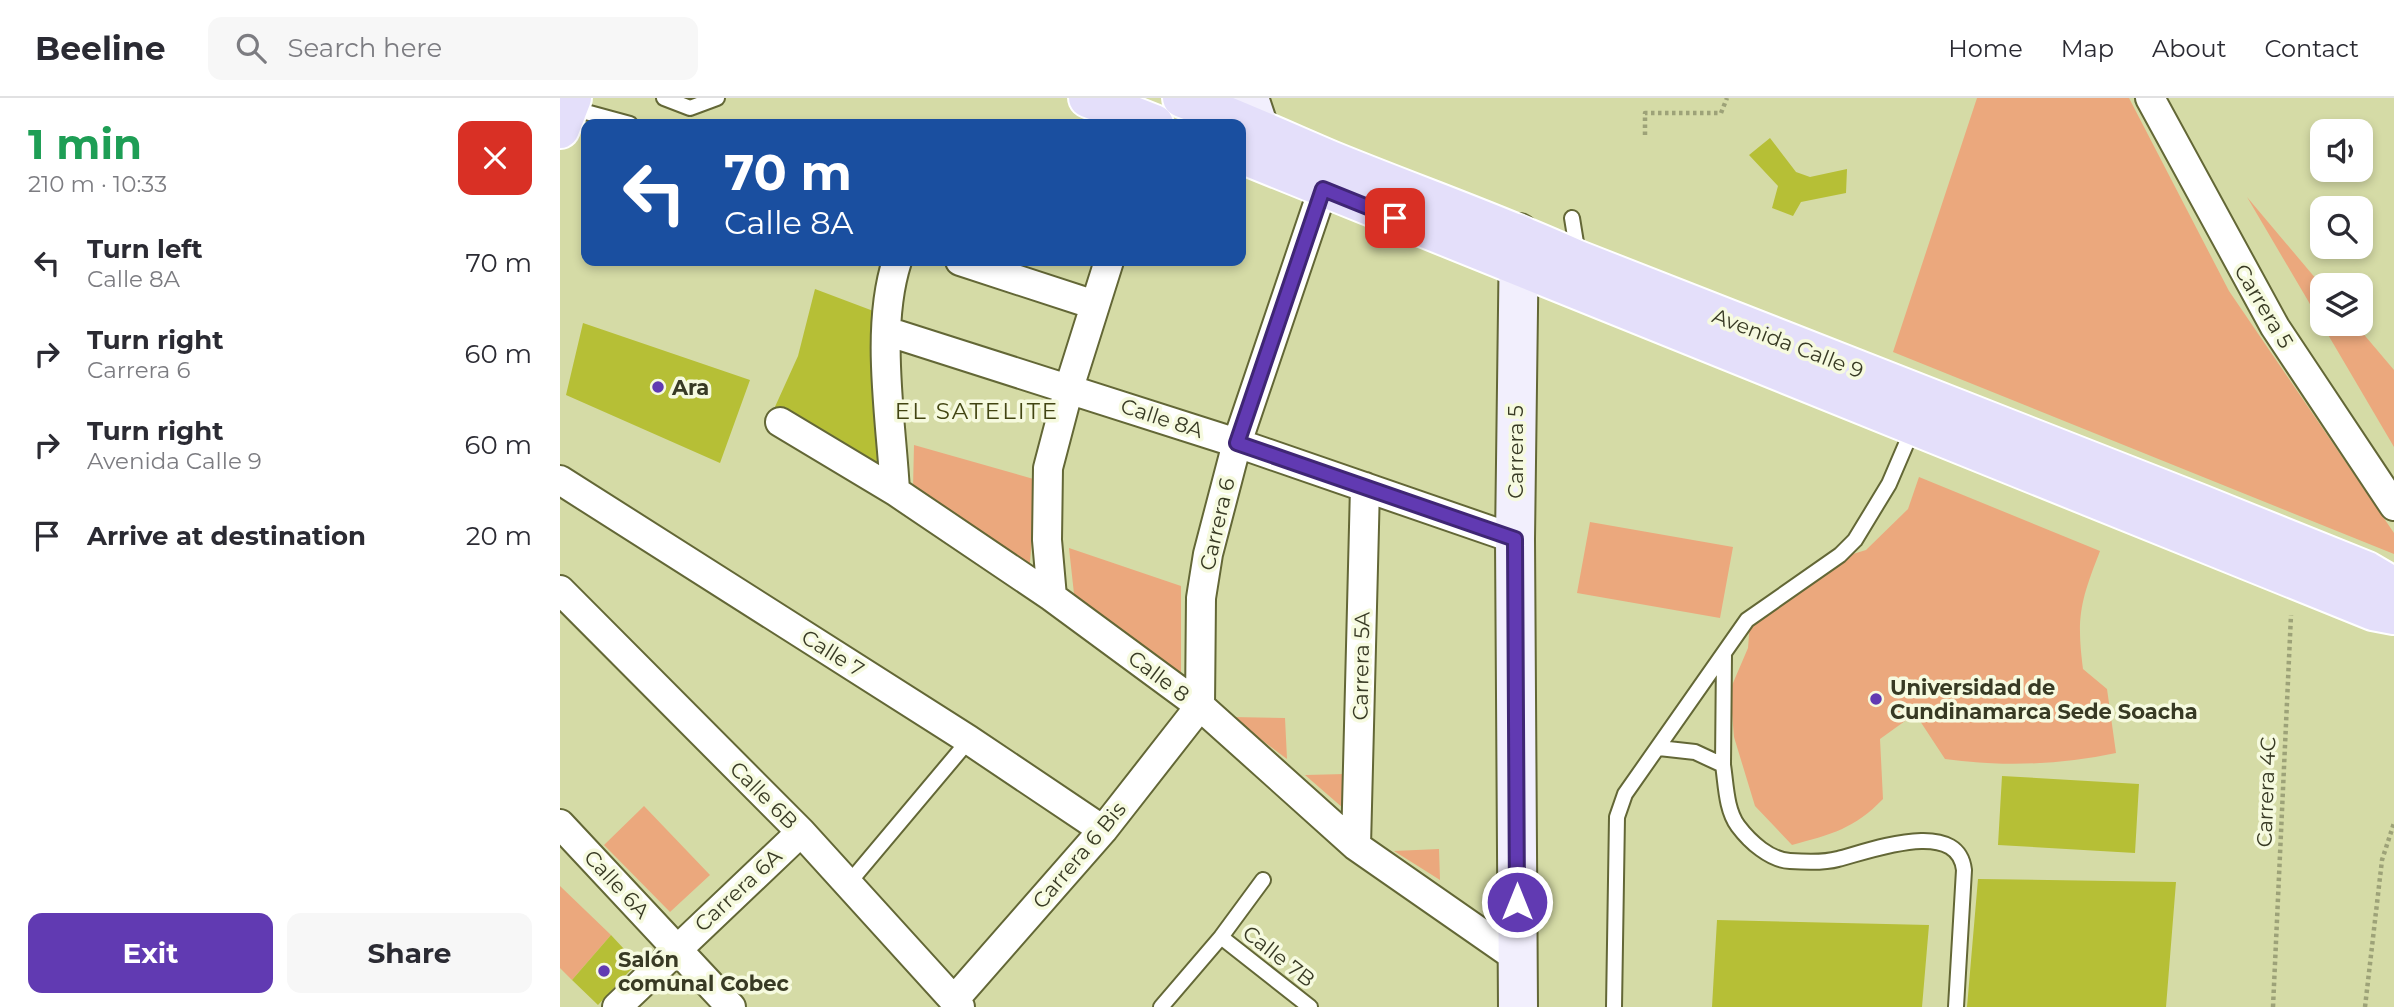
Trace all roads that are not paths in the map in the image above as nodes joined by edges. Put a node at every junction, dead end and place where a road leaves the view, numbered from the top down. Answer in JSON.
{"nodes":[{"id":1,"x":664,"y":98,"type":"edge"},
{"id":2,"x":717,"y":98,"type":"edge"},
{"id":3,"x":1088,"y":98,"type":"edge"},
{"id":4,"x":1182,"y":98,"type":"edge"},
{"id":5,"x":2150,"y":98,"type":"edge"},
{"id":6,"x":567,"y":111,"type":"edge"},
{"id":7,"x":606,"y":119,"type":"edge"},
{"id":8,"x":1141,"y":119,"type":"edge"},
{"id":9,"x":1221,"y":119,"type":"edge"},
{"id":10,"x":1249,"y":134,"type":"edge"},
{"id":11,"x":1323,"y":189,"type":"junction"},
{"id":12,"x":1572,"y":218,"type":"dead end"},
{"id":13,"x":1517,"y":250,"type":"junction"},
{"id":14,"x":1578,"y":260,"type":"junction"},
{"id":15,"x":895,"y":266,"type":"edge"},
{"id":16,"x":975,"y":266,"type":"edge"},
{"id":17,"x":1108,"y":266,"type":"edge"},
{"id":18,"x":1095,"y":305,"type":"junction"},
{"id":19,"x":886,"y":331,"type":"junction"},
{"id":20,"x":1069,"y":388,"type":"junction"},
{"id":21,"x":780,"y":422,"type":"dead end"},
{"id":22,"x":1914,"y":425,"type":"junction"},
{"id":23,"x":1237,"y":443,"type":"junction"},
{"id":24,"x":560,"y":480,"type":"edge"},
{"id":25,"x":1365,"y":486,"type":"junction"},
{"id":26,"x":895,"y":491,"type":"junction"},
{"id":27,"x":2394,"y":506,"type":"edge"},
{"id":28,"x":1515,"y":539,"type":"junction"},
{"id":29,"x":2394,"y":587,"type":"edge"},
{"id":30,"x":560,"y":590,"type":"edge"},
{"id":31,"x":1052,"y":597,"type":"junction"},
{"id":32,"x":2394,"y":615,"type":"edge"},
{"id":33,"x":1724,"y":653,"type":"junction"},
{"id":34,"x":1200,"y":706,"type":"junction"},
{"id":35,"x":969,"y":740,"type":"junction"},
{"id":36,"x":1659,"y":748,"type":"junction"},
{"id":37,"x":1723,"y":765,"type":"junction"},
{"id":38,"x":560,"y":824,"type":"edge"},
{"id":39,"x":1103,"y":831,"type":"junction"},
{"id":40,"x":801,"y":832,"type":"junction"},
{"id":41,"x":1356,"y":846,"type":"junction"},
{"id":42,"x":1263,"y":880,"type":"dead end"},
{"id":43,"x":848,"y":884,"type":"junction"},
{"id":44,"x":1221,"y":937,"type":"junction"},
{"id":45,"x":676,"y":947,"type":"junction"},
{"id":46,"x":1517,"y":958,"type":"junction"},
{"id":47,"x":957,"y":1004,"type":"edge"},
{"id":48,"x":617,"y":1007,"type":"edge"},
{"id":49,"x":731,"y":1007,"type":"edge"},
{"id":50,"x":1161,"y":1007,"type":"edge"},
{"id":51,"x":1310,"y":1007,"type":"edge"},
{"id":52,"x":1518,"y":1007,"type":"edge"},
{"id":53,"x":1614,"y":1007,"type":"edge"},
{"id":54,"x":1956,"y":1007,"type":"edge"}],
"edges":[{"from":1,"to":2,"type":"lane"},
{"from":3,"to":8,"type":"main road"},
{"from":4,"to":9,"type":"main road","name":"Avenida Calle 9"},
{"from":5,"to":27,"type":"street","name":"Carrera 5"},
{"from":6,"to":7,"type":"lane"},
{"from":10,"to":11,"type":"main road","name":"Avenida Calle 9"},
{"from":10,"to":13,"type":"main road","name":"Avenida Calle 9"},
{"from":11,"to":13,"type":"main road","name":"Avenida Calle 9"},
{"from":11,"to":23,"type":"street","name":"Carrera 6"},
{"from":12,"to":14,"type":"lane"},
{"from":13,"to":14,"type":"main road","name":"Avenida Calle 9"},
{"from":13,"to":22,"type":"main road","name":"Avenida Calle 9"},
{"from":13,"to":28,"type":"main road","name":"Carrera 5"},
{"from":14,"to":29,"type":"main road","name":"Avenida Calle 9"},
{"from":15,"to":19,"type":"street"},
{"from":16,"to":18,"type":"street"},
{"from":17,"to":18,"type":"street"},
{"from":18,"to":20,"type":"street"},
{"from":19,"to":20,"type":"street","name":"Calle 8A"},
{"from":19,"to":26,"type":"street"},
{"from":20,"to":23,"type":"street","name":"Calle 8A"},
{"from":20,"to":31,"type":"street"},
{"from":21,"to":26,"type":"street","name":"Calle 8"},
{"from":22,"to":32,"type":"main road","name":"Avenida Calle 9"},
{"from":22,"to":33,"type":"lane"},
{"from":23,"to":25,"type":"street","name":"Calle 8A"},
{"from":23,"to":34,"type":"street","name":"Carrera 6"},
{"from":24,"to":35,"type":"street","name":"Calle 7"},
{"from":25,"to":28,"type":"street","name":"Calle 8A"},
{"from":25,"to":41,"type":"street","name":"Carrera 5A"},
{"from":26,"to":31,"type":"street","name":"Calle 8"},
{"from":28,"to":46,"type":"main road","name":"Carrera 5"},
{"from":30,"to":40,"type":"street","name":"Calle 6B"},
{"from":31,"to":34,"type":"street","name":"Calle 8"},
{"from":33,"to":36,"type":"lane"},
{"from":33,"to":37,"type":"lane"},
{"from":34,"to":39,"type":"street","name":"Carrera 6 Bis"},
{"from":34,"to":41,"type":"street","name":"Calle 8"},
{"from":35,"to":39,"type":"street","name":"Calle 7"},
{"from":35,"to":43,"type":"lane"},
{"from":36,"to":37,"type":"lane"},
{"from":36,"to":53,"type":"lane"},
{"from":37,"to":54,"type":"lane"},
{"from":38,"to":45,"type":"street","name":"Calle 6A"},
{"from":39,"to":47,"type":"street","name":"Carrera 6 Bis"},
{"from":40,"to":43,"type":"street","name":"Calle 6B"},
{"from":40,"to":45,"type":"street","name":"Carrera 6A"},
{"from":41,"to":46,"type":"street","name":"Calle 8"},
{"from":42,"to":44,"type":"lane"},
{"from":43,"to":47,"type":"street","name":"Calle 6B"},
{"from":44,"to":50,"type":"lane"},
{"from":44,"to":51,"type":"lane","name":"Calle 7B"},
{"from":45,"to":48,"type":"street","name":"Carrera 6A"},
{"from":45,"to":49,"type":"street","name":"Calle 6A"},
{"from":46,"to":52,"type":"main road","name":"Carrera 5"}]}
